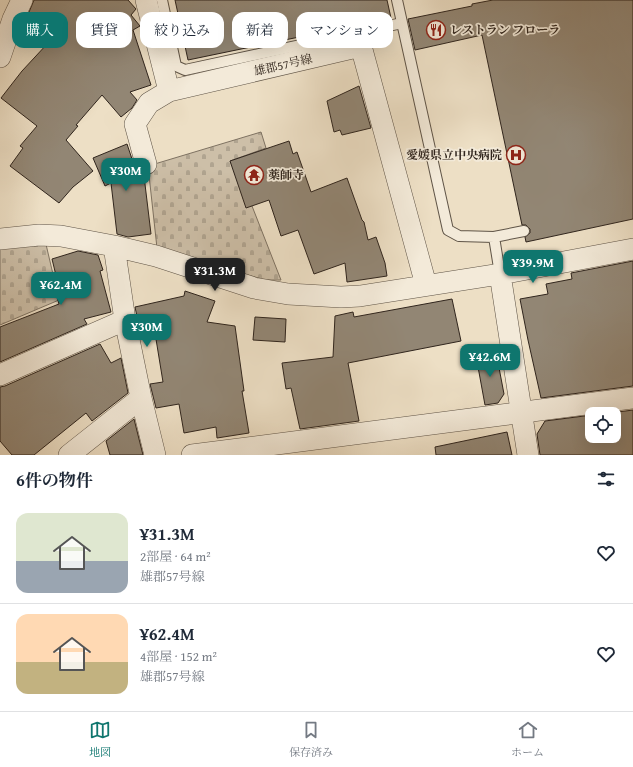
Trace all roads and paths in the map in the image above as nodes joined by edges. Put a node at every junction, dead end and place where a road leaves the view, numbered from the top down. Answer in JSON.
{"nodes":[{"id":1,"x":22,"y":0,"type":"edge"},
{"id":2,"x":146,"y":0,"type":"edge"},
{"id":3,"x":162,"y":0,"type":"edge"},
{"id":4,"x":397,"y":0,"type":"edge"},
{"id":5,"x":402,"y":24,"type":"junction"},
{"id":6,"x":393,"y":27,"type":"edge"},
{"id":7,"x":313,"y":48,"type":"edge"},
{"id":8,"x":329,"y":48,"type":"edge"},
{"id":9,"x":361,"y":48,"type":"edge"},
{"id":10,"x":0,"y":57,"type":"edge"},
{"id":11,"x":169,"y":91,"type":"junction"},
{"id":12,"x":146,"y":164,"type":"dead end"},
{"id":13,"x":524,"y":231,"type":"dead end"},
{"id":14,"x":494,"y":237,"type":"junction"},
{"id":15,"x":0,"y":240,"type":"edge"},
{"id":16,"x":114,"y":246,"type":"junction"},
{"id":17,"x":633,"y":249,"type":"edge"},
{"id":18,"x":500,"y":274,"type":"junction"},
{"id":19,"x":426,"y":285,"type":"junction"},
{"id":20,"x":125,"y":320,"type":"junction"},
{"id":21,"x":0,"y":375,"type":"edge"},
{"id":22,"x":141,"y":398,"type":"junction"},
{"id":23,"x":633,"y":398,"type":"edge"},
{"id":24,"x":522,"y":412,"type":"junction"},
{"id":25,"x":69,"y":455,"type":"edge"},
{"id":26,"x":155,"y":455,"type":"edge"},
{"id":27,"x":192,"y":455,"type":"edge"},
{"id":28,"x":528,"y":455,"type":"edge"}],
"edges":[{"from":1,"to":10,"type":"street"},
{"from":2,"to":11,"type":"street"},
{"from":3,"to":7,"type":"lane"},
{"from":4,"to":5,"type":"lane"},
{"from":5,"to":6,"type":"lane"},
{"from":5,"to":14,"type":"lane"},
{"from":8,"to":11,"type":"street","name":"雄郡57号線"},
{"from":9,"to":19,"type":"street"},
{"from":11,"to":12,"type":"street","name":"雄郡57号線"},
{"from":13,"to":14,"type":"lane"},
{"from":14,"to":18,"type":"lane"},
{"from":15,"to":16,"type":"street"},
{"from":16,"to":19,"type":"street"},
{"from":16,"to":20,"type":"street"},
{"from":17,"to":18,"type":"street"},
{"from":18,"to":19,"type":"street"},
{"from":18,"to":24,"type":"street"},
{"from":20,"to":21,"type":"street"},
{"from":20,"to":22,"type":"street"},
{"from":22,"to":25,"type":"street"},
{"from":22,"to":26,"type":"street"},
{"from":23,"to":24,"type":"street"},
{"from":24,"to":27,"type":"street"},
{"from":24,"to":28,"type":"street"}]}
